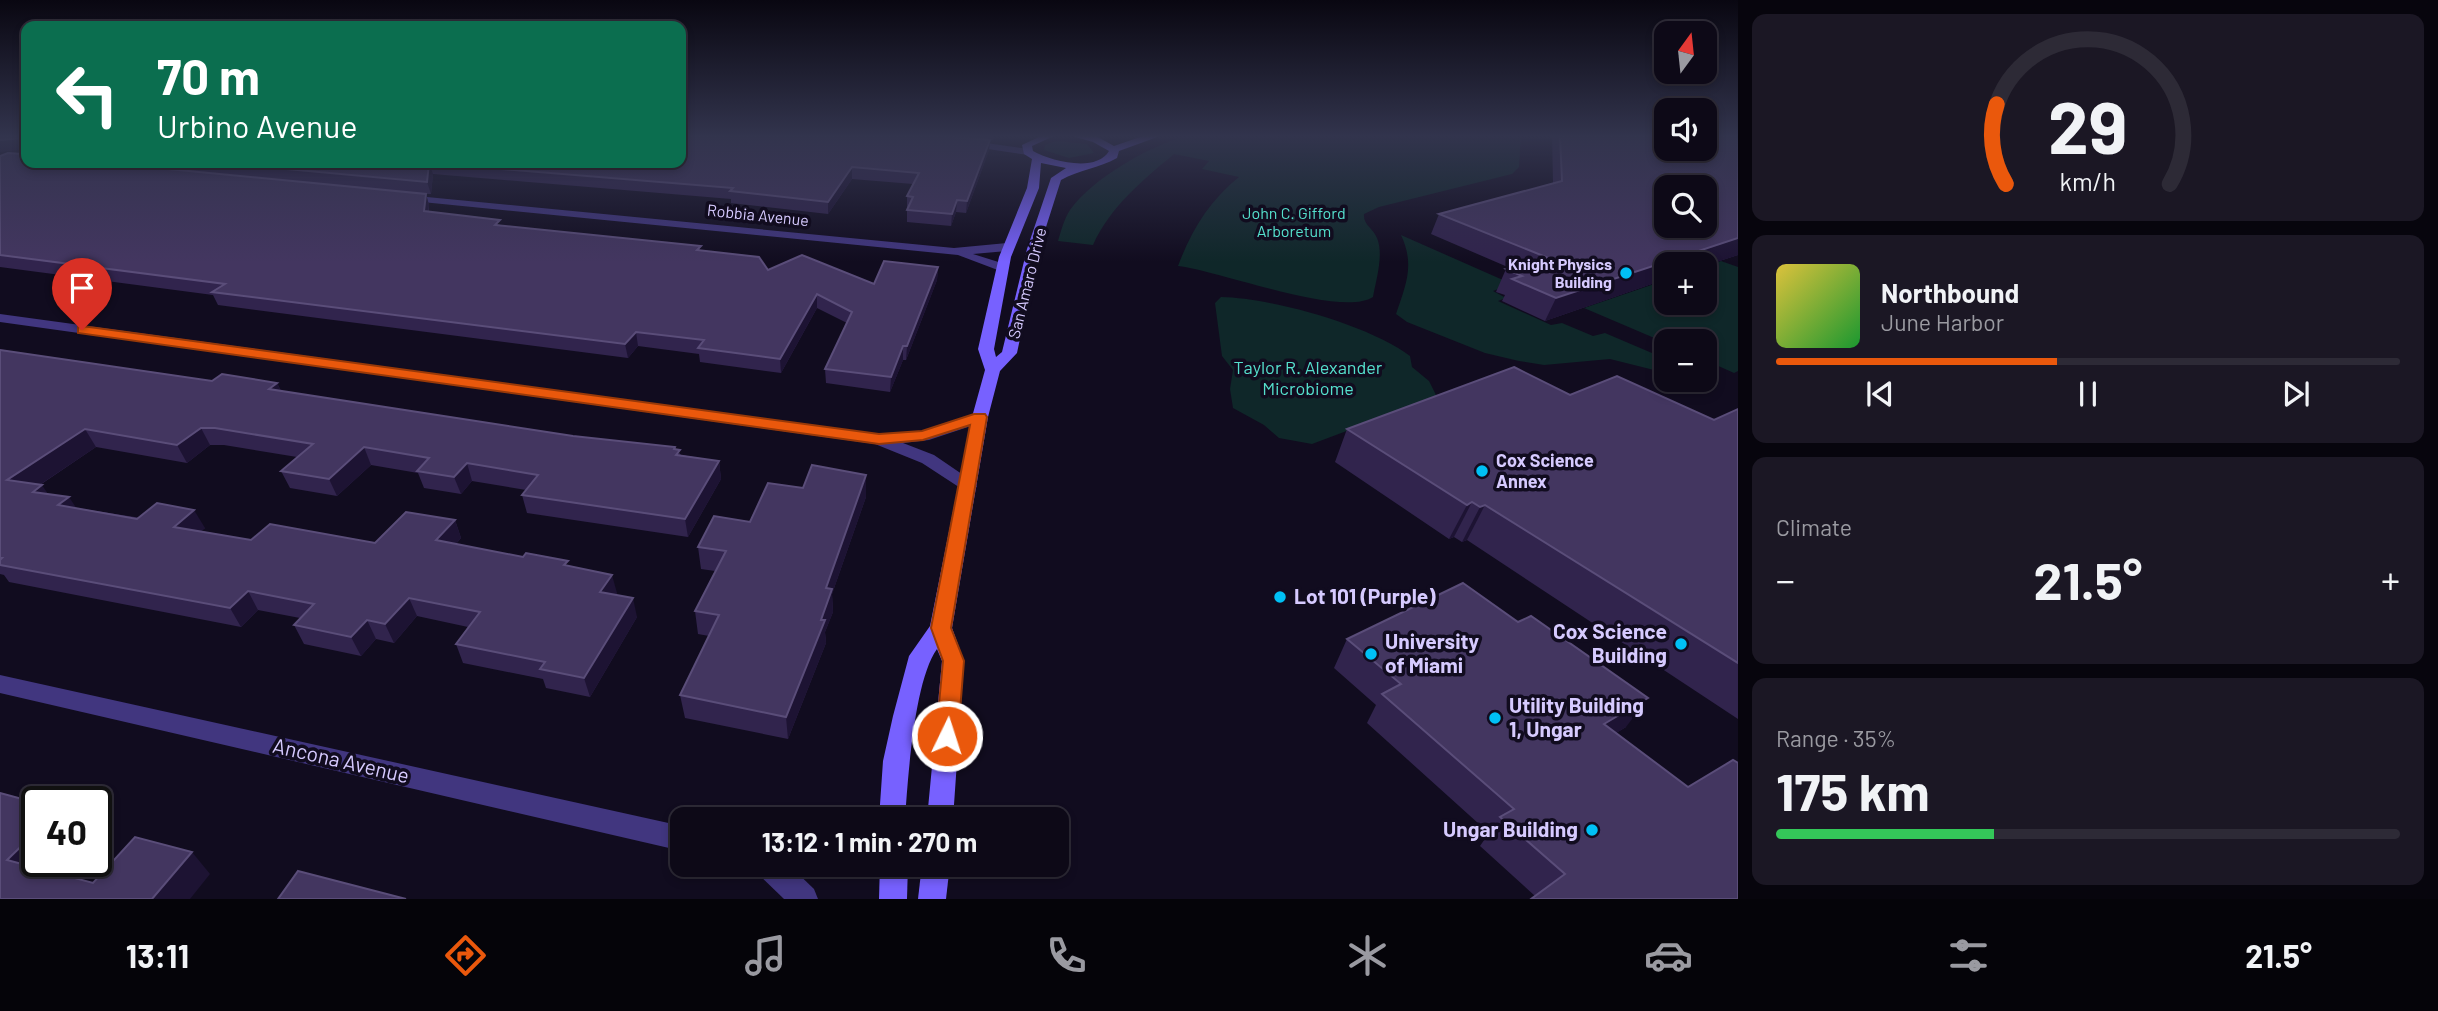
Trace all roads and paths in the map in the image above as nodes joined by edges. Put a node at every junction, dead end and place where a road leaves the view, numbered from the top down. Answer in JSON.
{"nodes":[{"id":1,"x":1033,"y":178,"type":"edge"},
{"id":2,"x":1056,"y":178,"type":"edge"},
{"id":3,"x":388,"y":196,"type":"edge"},
{"id":4,"x":1014,"y":232,"type":"junction"},
{"id":5,"x":1007,"y":247,"type":"junction"},
{"id":6,"x":954,"y":252,"type":"junction"},
{"id":7,"x":1031,"y":260,"type":"junction"},
{"id":8,"x":1003,"y":268,"type":"junction"},
{"id":9,"x":0,"y":318,"type":"edge"},
{"id":10,"x":993,"y":370,"type":"junction"},
{"id":11,"x":980,"y":417,"type":"junction"},
{"id":12,"x":879,"y":439,"type":"junction"},
{"id":13,"x":968,"y":487,"type":"junction"},
{"id":14,"x":941,"y":628,"type":"junction"},
{"id":15,"x":0,"y":684,"type":"edge"},
{"id":16,"x":890,"y":807,"type":"edge"},
{"id":17,"x":941,"y":807,"type":"edge"},
{"id":18,"x":670,"y":836,"type":"edge"},
{"id":19,"x":780,"y":877,"type":"edge"},
{"id":20,"x":894,"y":877,"type":"edge"},
{"id":21,"x":935,"y":877,"type":"edge"},
{"id":22,"x":804,"y":899,"type":"edge"},
{"id":23,"x":893,"y":899,"type":"edge"},
{"id":24,"x":932,"y":899,"type":"edge"}],
"edges":[{"from":1,"to":4,"type":"street","name":"San Amaro Drive"},
{"from":2,"to":7,"type":"street","name":"San Amaro Drive"},
{"from":3,"to":6,"type":"street","name":"Robbia Avenue"},
{"from":4,"to":5,"type":"street","name":"San Amaro Drive"},
{"from":4,"to":7,"type":"street"},
{"from":5,"to":6,"type":"street","name":"Robbia Avenue"},
{"from":5,"to":8,"type":"street","name":"San Amaro Drive"},
{"from":6,"to":8,"type":"street","name":"Robbia Avenue"},
{"from":7,"to":10,"type":"street","name":"San Amaro Drive"},
{"from":8,"to":10,"type":"street","name":"San Amaro Drive"},
{"from":9,"to":12,"type":"street"},
{"from":10,"to":11,"type":"street","name":"San Amaro Drive"},
{"from":11,"to":12,"type":"street"},
{"from":11,"to":13,"type":"street","name":"San Amaro Drive"},
{"from":12,"to":13,"type":"street"},
{"from":13,"to":14,"type":"street","name":"San Amaro Drive"},
{"from":14,"to":16,"type":"street","name":"San Amaro Drive"},
{"from":14,"to":17,"type":"street"},
{"from":15,"to":18,"type":"street","name":"Ancona Avenue"},
{"from":19,"to":22,"type":"street"},
{"from":20,"to":23,"type":"street"},
{"from":21,"to":24,"type":"street"}]}
